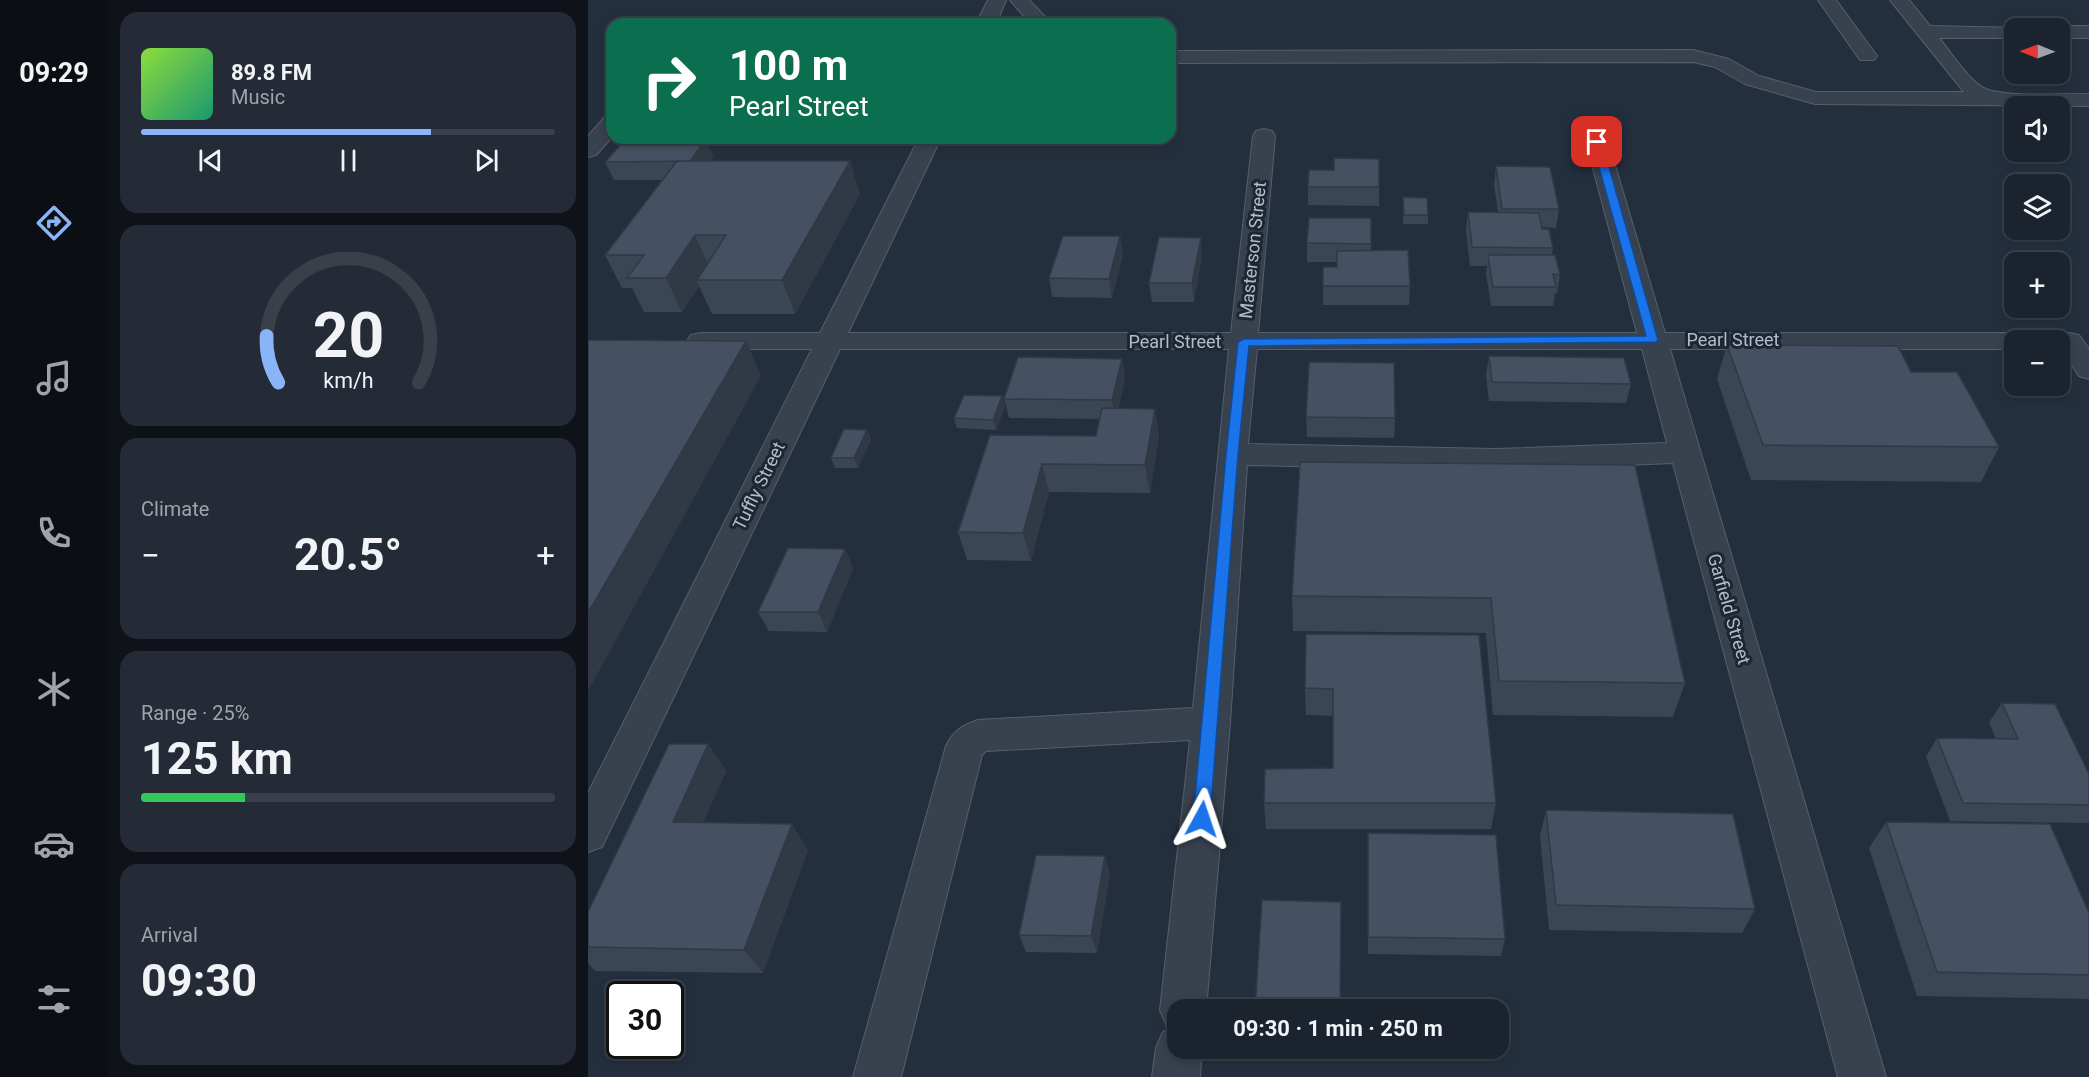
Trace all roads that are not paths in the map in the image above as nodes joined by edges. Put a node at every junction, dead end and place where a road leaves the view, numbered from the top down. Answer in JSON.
{"nodes":[{"id":1,"x":997,"y":0,"type":"edge"},
{"id":2,"x":1827,"y":0,"type":"edge"},
{"id":3,"x":1899,"y":0,"type":"edge"},
{"id":4,"x":1022,"y":1,"type":"edge"},
{"id":5,"x":989,"y":18,"type":"edge"},
{"id":6,"x":1037,"y":18,"type":"edge"},
{"id":7,"x":1925,"y":32,"type":"junction"},
{"id":8,"x":2004,"y":32,"type":"edge"},
{"id":9,"x":2070,"y":32,"type":"edge"},
{"id":10,"x":2089,"y":32,"type":"edge"},
{"id":11,"x":1867,"y":56,"type":"dead end"},
{"id":12,"x":1176,"y":57,"type":"edge"},
{"id":13,"x":2003,"y":99,"type":"junction"},
{"id":14,"x":2089,"y":100,"type":"edge"},
{"id":15,"x":606,"y":130,"type":"edge"},
{"id":16,"x":1264,"y":136,"type":"dead end"},
{"id":17,"x":1597,"y":142,"type":"dead end"},
{"id":18,"x":927,"y":144,"type":"edge"},
{"id":19,"x":588,"y":150,"type":"edge"},
{"id":20,"x":1652,"y":340,"type":"junction"},
{"id":21,"x":680,"y":341,"type":"edge"},
{"id":22,"x":2004,"y":341,"type":"edge"},
{"id":23,"x":2072,"y":341,"type":"edge"},
{"id":24,"x":829,"y":342,"type":"junction"},
{"id":25,"x":1244,"y":342,"type":"junction"},
{"id":26,"x":2089,"y":370,"type":"edge"},
{"id":27,"x":1685,"y":452,"type":"junction"},
{"id":28,"x":1232,"y":455,"type":"junction"},
{"id":29,"x":1211,"y":723,"type":"junction"},
{"id":30,"x":588,"y":834,"type":"edge"},
{"id":31,"x":1184,"y":999,"type":"edge"},
{"id":32,"x":1178,"y":1059,"type":"edge"},
{"id":33,"x":877,"y":1077,"type":"edge"},
{"id":34,"x":1176,"y":1077,"type":"edge"},
{"id":35,"x":1862,"y":1077,"type":"edge"}],
"edges":[{"from":1,"to":5,"type":"street"},
{"from":2,"to":11,"type":"street"},
{"from":3,"to":7,"type":"street"},
{"from":4,"to":6,"type":"street"},
{"from":7,"to":8,"type":"street"},
{"from":7,"to":13,"type":"street"},
{"from":9,"to":10,"type":"street"},
{"from":12,"to":13,"type":"street"},
{"from":13,"to":14,"type":"street"},
{"from":15,"to":19,"type":"street"},
{"from":16,"to":25,"type":"street","name":"Masterson Street"},
{"from":17,"to":20,"type":"street","name":"Garfield Street"},
{"from":18,"to":24,"type":"street","name":"Tuffly Street"},
{"from":20,"to":22,"type":"street","name":"Pearl Street"},
{"from":20,"to":25,"type":"street","name":"Pearl Street"},
{"from":20,"to":27,"type":"street","name":"Garfield Street"},
{"from":21,"to":24,"type":"street","name":"Pearl Street"},
{"from":23,"to":26,"type":"street"},
{"from":24,"to":25,"type":"street","name":"Pearl Street"},
{"from":24,"to":30,"type":"street","name":"Tuffly Street"},
{"from":25,"to":28,"type":"street","name":"Masterson Street"},
{"from":27,"to":28,"type":"street"},
{"from":27,"to":35,"type":"street","name":"Garfield Street"},
{"from":28,"to":29,"type":"street","name":"Masterson Street"},
{"from":29,"to":31,"type":"street","name":"Masterson Street"},
{"from":29,"to":33,"type":"street"},
{"from":32,"to":34,"type":"street"}]}
